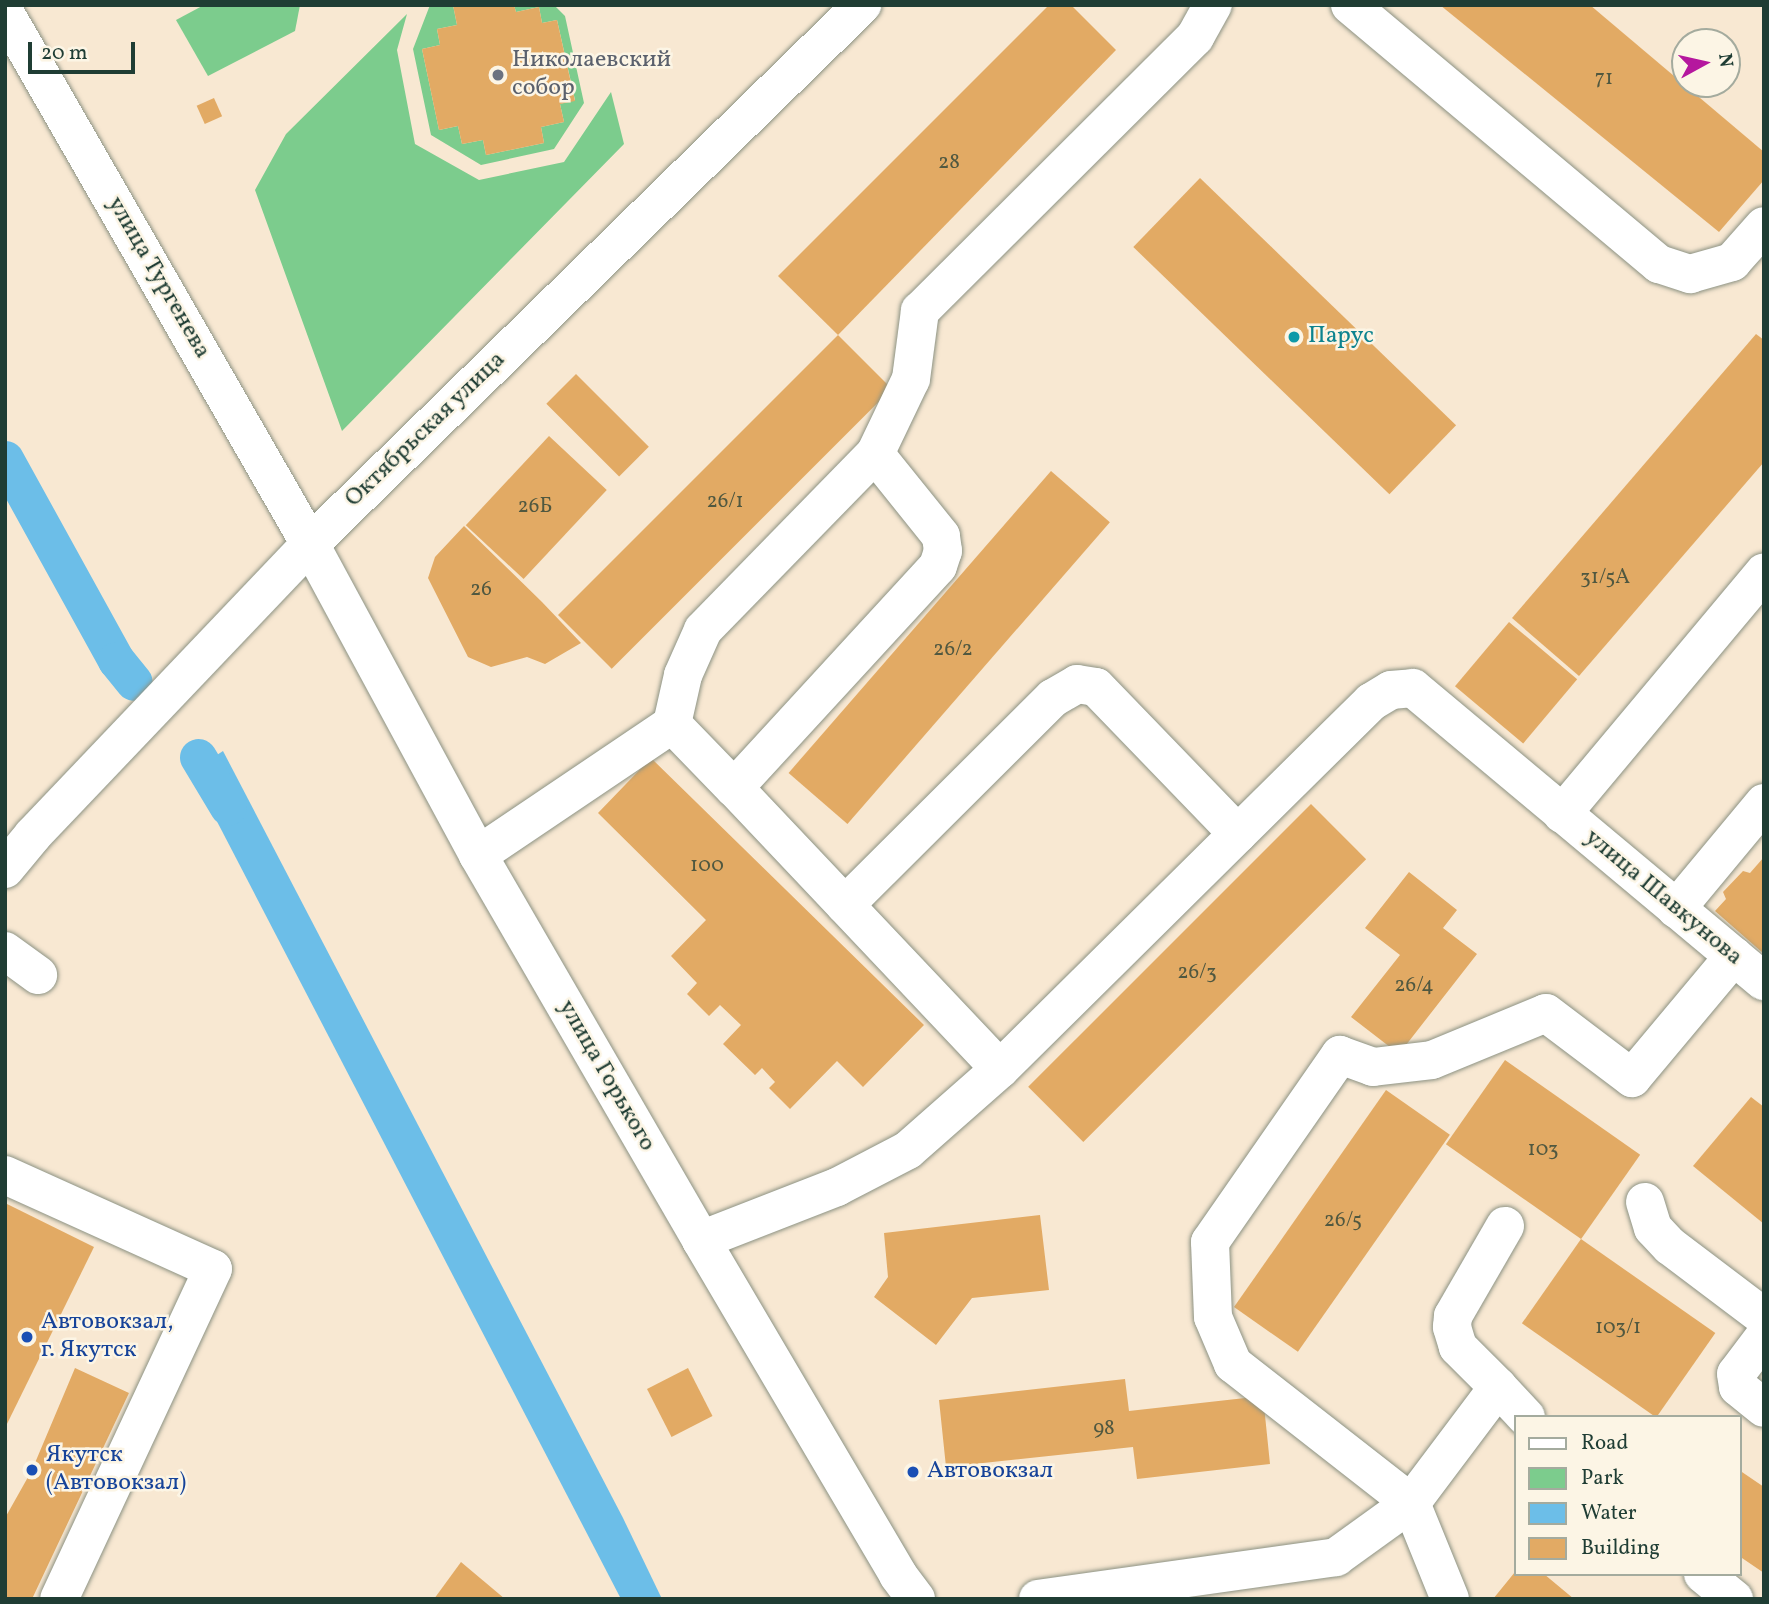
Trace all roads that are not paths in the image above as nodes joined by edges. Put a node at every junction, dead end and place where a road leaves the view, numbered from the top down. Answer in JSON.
{"nodes":[{"id":1,"x":1213,"y":5,"type":"edge"},
{"id":2,"x":1350,"y":5,"type":"edge"},
{"id":3,"x":857,"y":7,"type":"edge"},
{"id":4,"x":5,"y":13,"type":"edge"},
{"id":5,"x":1764,"y":226,"type":"edge"},
{"id":6,"x":875,"y":454,"type":"junction"},
{"id":7,"x":310,"y":544,"type":"junction"},
{"id":8,"x":1764,"y":572,"type":"edge"},
{"id":9,"x":672,"y":724,"type":"junction"},
{"id":10,"x":734,"y":788,"type":"junction"},
{"id":11,"x":1764,"y":803,"type":"edge"},
{"id":12,"x":1562,"y":814,"type":"junction"},
{"id":13,"x":1238,"y":834,"type":"junction"},
{"id":14,"x":478,"y":856,"type":"junction"},
{"id":15,"x":6,"y":866,"type":"edge"},
{"id":16,"x":845,"y":905,"type":"junction"},
{"id":17,"x":1676,"y":909,"type":"junction"},
{"id":18,"x":5,"y":951,"type":"edge"},
{"id":19,"x":1734,"y":956,"type":"junction"},
{"id":20,"x":38,"y":975,"type":"dead end"},
{"id":21,"x":1764,"y":981,"type":"edge"},
{"id":22,"x":1000,"y":1069,"type":"junction"},
{"id":23,"x":5,"y":1175,"type":"edge"},
{"id":24,"x":1645,"y":1202,"type":"dead end"},
{"id":25,"x":1505,"y":1226,"type":"dead end"},
{"id":26,"x":701,"y":1240,"type":"junction"},
{"id":27,"x":1764,"y":1317,"type":"edge"},
{"id":28,"x":1764,"y":1337,"type":"edge"},
{"id":29,"x":1498,"y":1387,"type":"junction"},
{"id":30,"x":1764,"y":1408,"type":"edge"},
{"id":31,"x":1524,"y":1415,"type":"edge"},
{"id":32,"x":1411,"y":1503,"type":"junction"},
{"id":33,"x":1705,"y":1576,"type":"edge"},
{"id":34,"x":59,"y":1599,"type":"edge"},
{"id":35,"x":916,"y":1599,"type":"edge"},
{"id":36,"x":1038,"y":1599,"type":"edge"},
{"id":37,"x":1450,"y":1599,"type":"edge"},
{"id":38,"x":1734,"y":1599,"type":"edge"}],
"edges":[{"from":1,"to":6,"type":"street"},
{"from":2,"to":5,"type":"street"},
{"from":3,"to":7,"type":"street","name":"Октябрьская улица"},
{"from":4,"to":7,"type":"street","name":"улица Тургенева"},
{"from":6,"to":9,"type":"street"},
{"from":6,"to":10,"type":"street"},
{"from":7,"to":14,"type":"street","name":"улица Горького"},
{"from":7,"to":15,"type":"street","name":"Октябрьская улица"},
{"from":8,"to":12,"type":"street"},
{"from":9,"to":10,"type":"street"},
{"from":9,"to":14,"type":"street"},
{"from":10,"to":16,"type":"street"},
{"from":11,"to":17,"type":"street"},
{"from":12,"to":13,"type":"street","name":"улица Шавкунова"},
{"from":12,"to":17,"type":"street","name":"улица Шавкунова"},
{"from":13,"to":16,"type":"street"},
{"from":13,"to":22,"type":"street"},
{"from":14,"to":26,"type":"street","name":"улица Горького"},
{"from":16,"to":22,"type":"street"},
{"from":17,"to":19,"type":"street","name":"улица Шавкунова"},
{"from":18,"to":20,"type":"street"},
{"from":19,"to":21,"type":"street","name":"улица Шавкунова"},
{"from":19,"to":32,"type":"street"},
{"from":22,"to":26,"type":"street"},
{"from":23,"to":34,"type":"street"},
{"from":24,"to":27,"type":"street"},
{"from":25,"to":29,"type":"street"},
{"from":26,"to":35,"type":"street","name":"улица Горького"},
{"from":28,"to":30,"type":"street"},
{"from":29,"to":31,"type":"street"},
{"from":29,"to":32,"type":"street"},
{"from":32,"to":36,"type":"street"},
{"from":32,"to":37,"type":"street"},
{"from":33,"to":38,"type":"street"}]}
